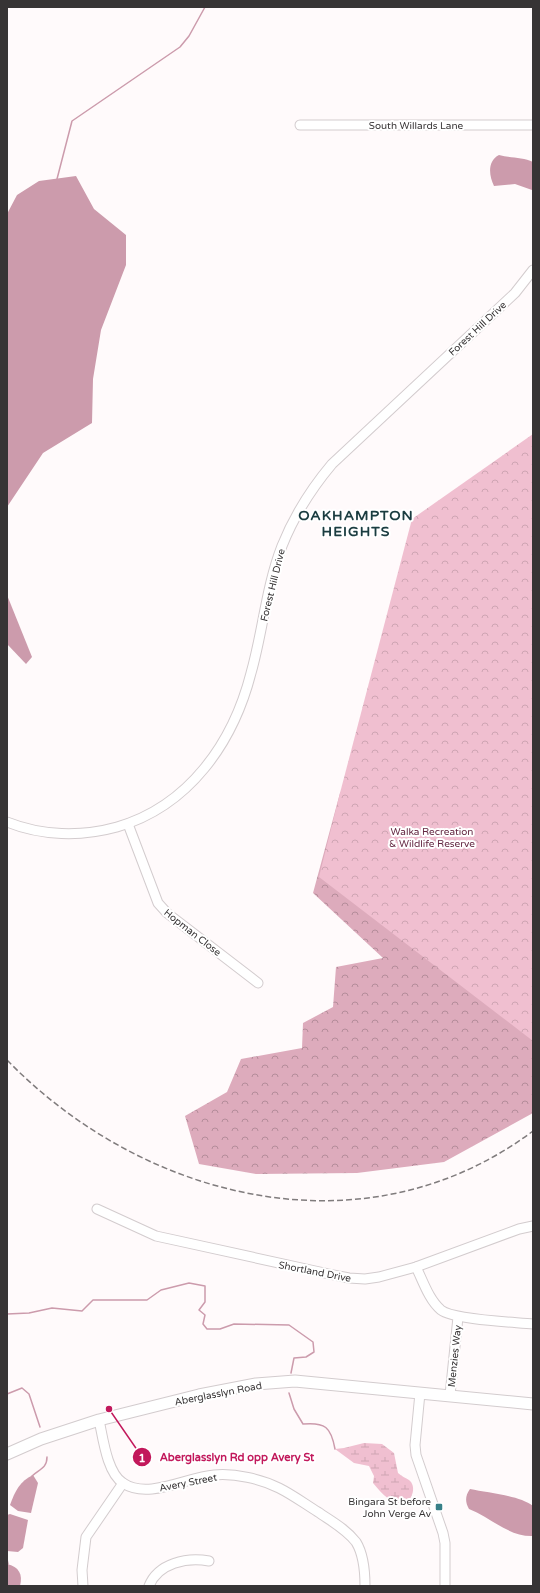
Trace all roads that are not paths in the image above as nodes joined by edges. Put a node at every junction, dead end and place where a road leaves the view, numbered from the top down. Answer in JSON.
{"nodes":[{"id":1,"x":300,"y":125,"type":"dead end"},
{"id":2,"x":533,"y":125,"type":"edge"},
{"id":3,"x":533,"y":270,"type":"edge"},
{"id":4,"x":7,"y":822,"type":"edge"},
{"id":5,"x":128,"y":824,"type":"junction"},
{"id":6,"x":258,"y":983,"type":"dead end"},
{"id":7,"x":97,"y":1209,"type":"dead end"},
{"id":8,"x":533,"y":1226,"type":"edge"},
{"id":9,"x":416,"y":1267,"type":"junction"},
{"id":10,"x":458,"y":1317,"type":"junction"},
{"id":11,"x":533,"y":1324,"type":"edge"},
{"id":12,"x":420,"y":1393,"type":"junction"},
{"id":13,"x":450,"y":1395,"type":"junction"},
{"id":14,"x":533,"y":1404,"type":"edge"},
{"id":15,"x":98,"y":1420,"type":"junction"},
{"id":16,"x":7,"y":1454,"type":"edge"},
{"id":17,"x":123,"y":1483,"type":"junction"},
{"id":18,"x":209,"y":1561,"type":"dead end"},
{"id":19,"x":83,"y":1586,"type":"edge"},
{"id":20,"x":149,"y":1586,"type":"edge"},
{"id":21,"x":365,"y":1586,"type":"edge"},
{"id":22,"x":444,"y":1586,"type":"edge"}],
"edges":[{"from":1,"to":2,"type":"street","name":"South Willards Lane"},
{"from":3,"to":5,"type":"street","name":"Forest Hill Drive"},
{"from":4,"to":5,"type":"street","name":"Forest Hill Drive"},
{"from":5,"to":6,"type":"street","name":"Hopman Close"},
{"from":7,"to":9,"type":"street","name":"Shortland Drive"},
{"from":8,"to":9,"type":"street","name":"Shortland Drive"},
{"from":9,"to":10,"type":"street"},
{"from":10,"to":11,"type":"street"},
{"from":10,"to":13,"type":"street","name":"Menzies Way"},
{"from":12,"to":13,"type":"main road","name":"Aberglasslyn Road"},
{"from":12,"to":15,"type":"main road","name":"Aberglasslyn Road"},
{"from":12,"to":22,"type":"street"},
{"from":13,"to":14,"type":"main road","name":"Aberglasslyn Road"},
{"from":15,"to":16,"type":"main road","name":"Aberglasslyn Road"},
{"from":15,"to":17,"type":"street"},
{"from":17,"to":19,"type":"street"},
{"from":17,"to":21,"type":"street","name":"Avery Street"},
{"from":18,"to":20,"type":"street"}]}
